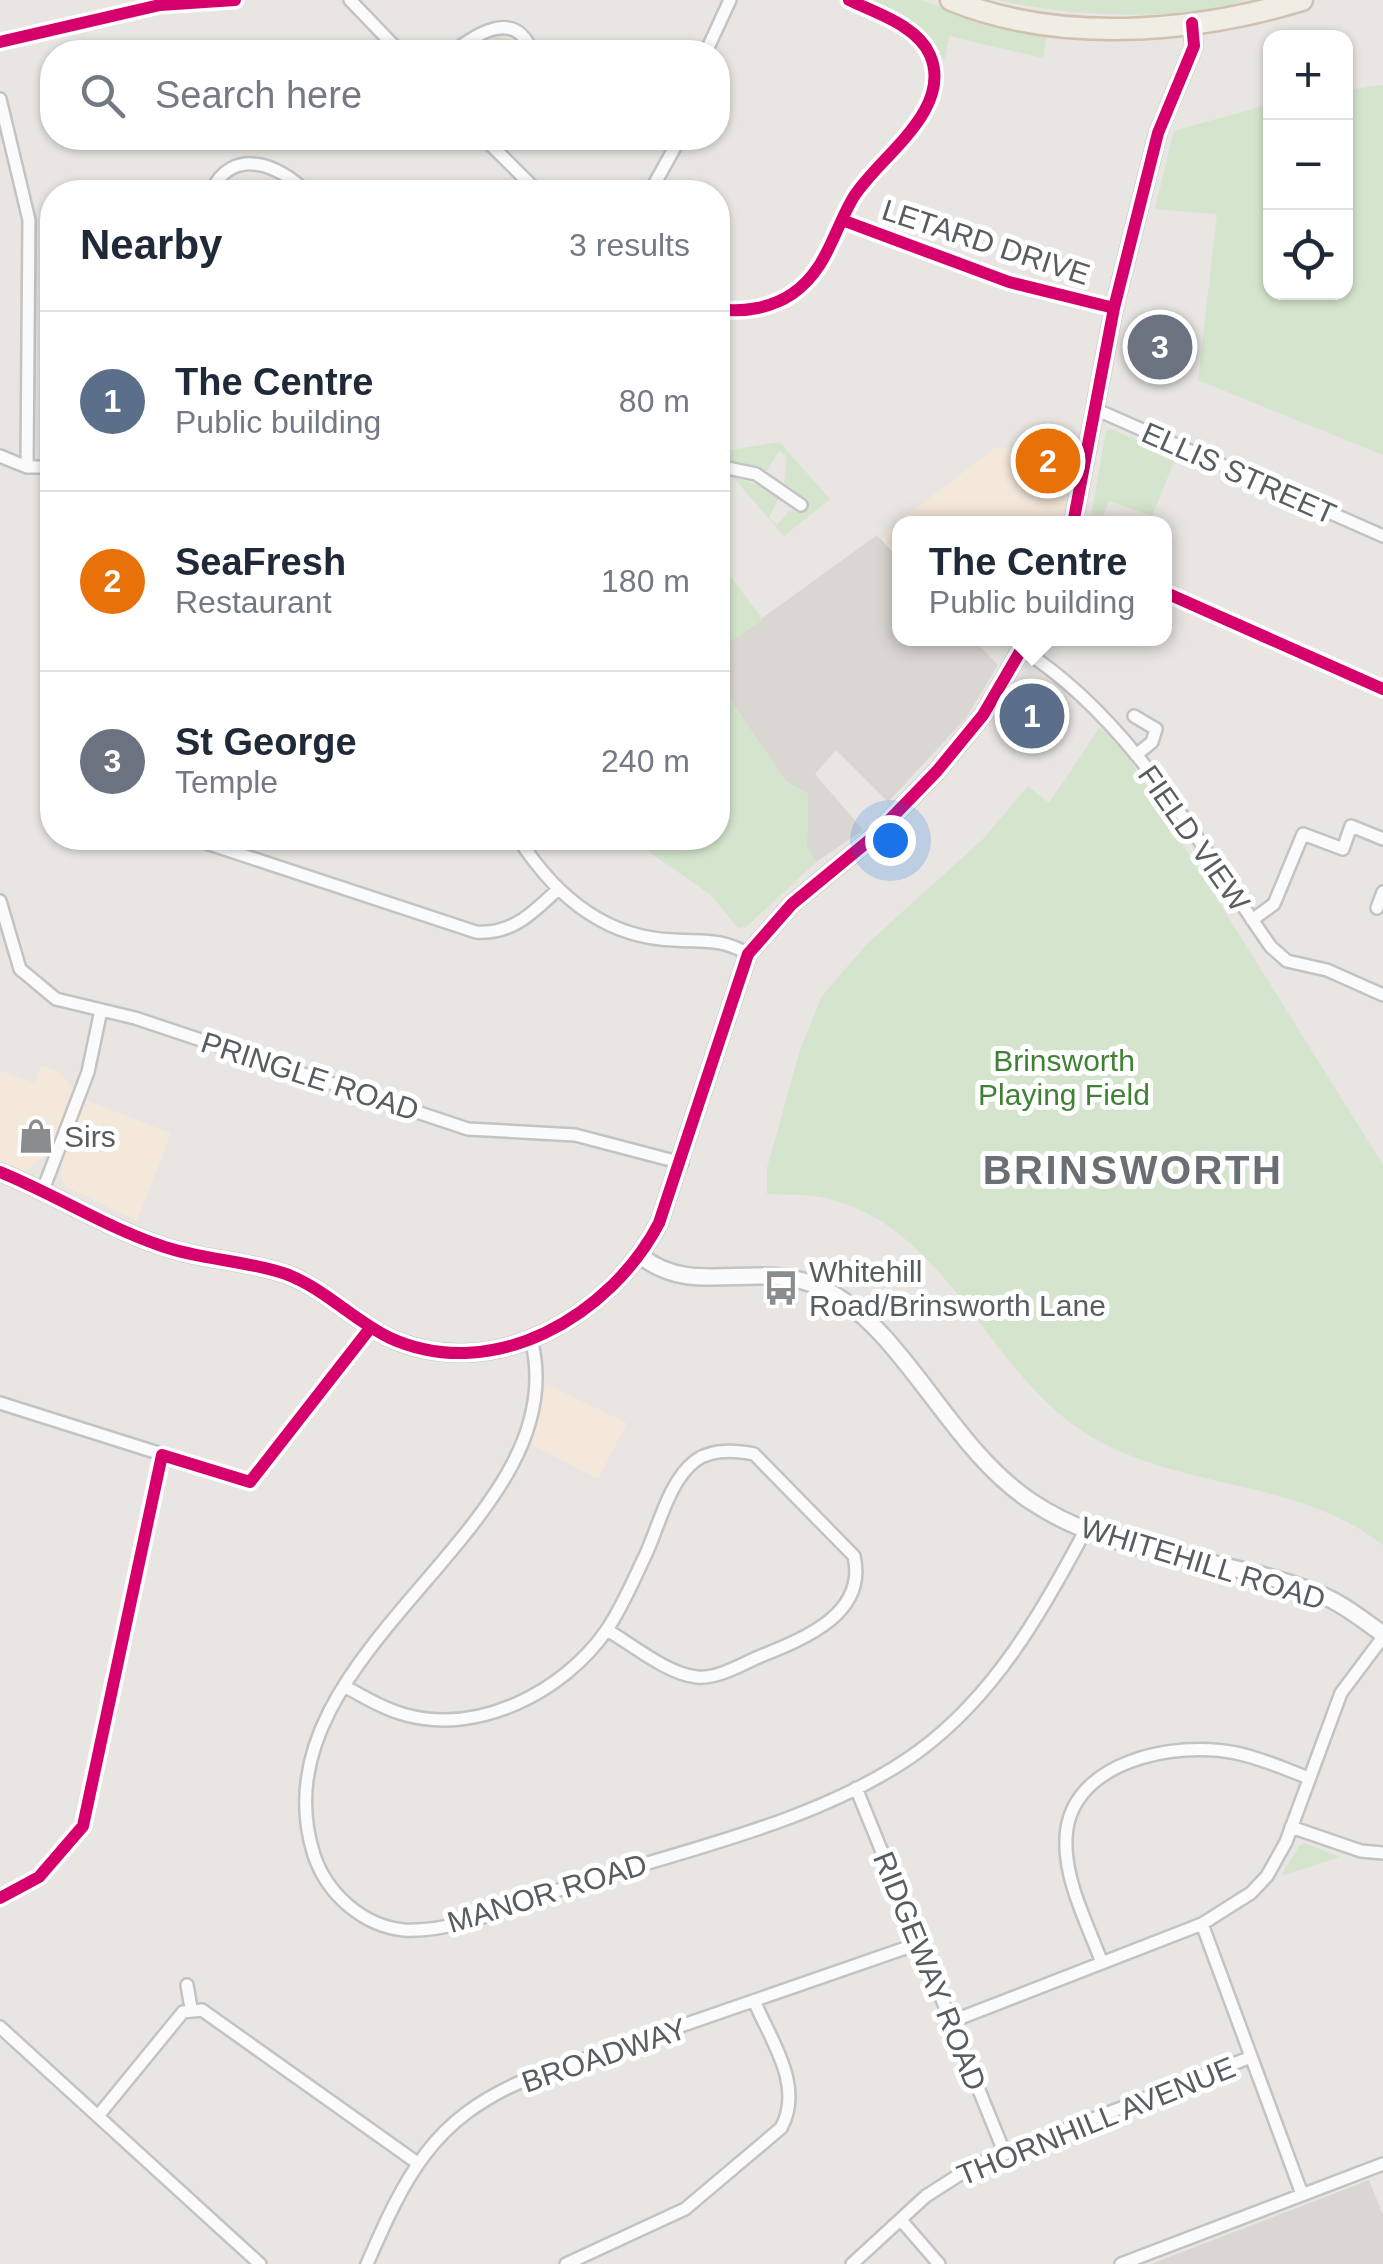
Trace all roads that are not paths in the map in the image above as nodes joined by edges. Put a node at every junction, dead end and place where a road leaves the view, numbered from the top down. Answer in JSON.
{"nodes":[{"id":1,"x":236,"y":0,"type":"edge"},
{"id":2,"x":350,"y":0,"type":"edge"},
{"id":3,"x":730,"y":0,"type":"edge"},
{"id":4,"x":848,"y":0,"type":"edge"},
{"id":5,"x":951,"y":0,"type":"edge"},
{"id":6,"x":1302,"y":0,"type":"edge"},
{"id":7,"x":1192,"y":23,"type":"junction"},
{"id":8,"x":388,"y":40,"type":"edge"},
{"id":9,"x":468,"y":40,"type":"edge"},
{"id":10,"x":523,"y":40,"type":"edge"},
{"id":11,"x":712,"y":40,"type":"edge"},
{"id":12,"x":0,"y":42,"type":"edge"},
{"id":13,"x":0,"y":99,"type":"edge"},
{"id":14,"x":496,"y":150,"type":"edge"},
{"id":15,"x":673,"y":150,"type":"edge"},
{"id":16,"x":222,"y":180,"type":"edge"},
{"id":17,"x":292,"y":180,"type":"edge"},
{"id":18,"x":526,"y":180,"type":"edge"},
{"id":19,"x":657,"y":180,"type":"edge"},
{"id":20,"x":842,"y":220,"type":"junction"},
{"id":21,"x":1114,"y":308,"type":"junction"},
{"id":22,"x":730,"y":309,"type":"edge"},
{"id":23,"x":1095,"y":409,"type":"junction"},
{"id":24,"x":0,"y":456,"type":"edge"},
{"id":25,"x":27,"y":467,"type":"junction"},
{"id":26,"x":40,"y":467,"type":"edge"},
{"id":27,"x":730,"y":469,"type":"edge"},
{"id":28,"x":801,"y":505,"type":"dead end"},
{"id":29,"x":1075,"y":516,"type":"edge"},
{"id":30,"x":1383,"y":536,"type":"edge"},
{"id":31,"x":1172,"y":596,"type":"edge"},
{"id":32,"x":1025,"y":646,"type":"edge"},
{"id":33,"x":1028,"y":646,"type":"edge"},
{"id":34,"x":1383,"y":688,"type":"edge"},
{"id":35,"x":1134,"y":716,"type":"dead end"},
{"id":36,"x":1136,"y":755,"type":"junction"},
{"id":37,"x":1383,"y":839,"type":"edge"},
{"id":38,"x":227,"y":850,"type":"edge"},
{"id":39,"x":527,"y":850,"type":"edge"},
{"id":40,"x":557,"y":890,"type":"junction"},
{"id":41,"x":1383,"y":892,"type":"edge"},
{"id":42,"x":0,"y":901,"type":"edge"},
{"id":43,"x":1376,"y":908,"type":"dead end"},
{"id":44,"x":1252,"y":920,"type":"junction"},
{"id":45,"x":748,"y":954,"type":"junction"},
{"id":46,"x":1383,"y":995,"type":"edge"},
{"id":47,"x":101,"y":1010,"type":"junction"},
{"id":48,"x":682,"y":1163,"type":"junction"},
{"id":49,"x":0,"y":1172,"type":"edge"},
{"id":50,"x":43,"y":1190,"type":"junction"},
{"id":51,"x":641,"y":1256,"type":"junction"},
{"id":52,"x":531,"y":1339,"type":"junction"},
{"id":53,"x":0,"y":1403,"type":"edge"},
{"id":54,"x":162,"y":1455,"type":"junction"},
{"id":55,"x":250,"y":1482,"type":"dead end"},
{"id":56,"x":1085,"y":1531,"type":"junction"},
{"id":57,"x":607,"y":1630,"type":"junction"},
{"id":58,"x":1383,"y":1636,"type":"edge"},
{"id":59,"x":344,"y":1686,"type":"junction"},
{"id":60,"x":1309,"y":1778,"type":"junction"},
{"id":61,"x":856,"y":1788,"type":"junction"},
{"id":62,"x":1291,"y":1828,"type":"junction"},
{"id":63,"x":1383,"y":1853,"type":"edge"},
{"id":64,"x":0,"y":1898,"type":"edge"},
{"id":65,"x":1202,"y":1924,"type":"junction"},
{"id":66,"x":920,"y":1943,"type":"junction"},
{"id":67,"x":1102,"y":1963,"type":"junction"},
{"id":68,"x":187,"y":1985,"type":"dead end"},
{"id":69,"x":755,"y":2003,"type":"junction"},
{"id":70,"x":191,"y":2008,"type":"junction"},
{"id":71,"x":950,"y":2022,"type":"junction"},
{"id":72,"x":0,"y":2028,"type":"edge"},
{"id":73,"x":1250,"y":2057,"type":"junction"},
{"id":74,"x":98,"y":2116,"type":"junction"},
{"id":75,"x":1005,"y":2154,"type":"junction"},
{"id":76,"x":416,"y":2162,"type":"junction"},
{"id":77,"x":1383,"y":2164,"type":"edge"},
{"id":78,"x":1302,"y":2194,"type":"junction"},
{"id":79,"x":901,"y":2220,"type":"junction"},
{"id":80,"x":260,"y":2264,"type":"edge"},
{"id":81,"x":367,"y":2264,"type":"edge"},
{"id":82,"x":566,"y":2264,"type":"edge"},
{"id":83,"x":852,"y":2264,"type":"edge"},
{"id":84,"x":939,"y":2264,"type":"edge"},
{"id":85,"x":1121,"y":2264,"type":"edge"}],
"edges":[{"from":1,"to":12,"type":"street"},
{"from":2,"to":8,"type":"street"},
{"from":3,"to":11,"type":"street"},
{"from":4,"to":20,"type":"street"},
{"from":5,"to":7,"type":"main road"},
{"from":6,"to":7,"type":"main road"},
{"from":7,"to":21,"type":"street"},
{"from":9,"to":10,"type":"street"},
{"from":13,"to":25,"type":"street"},
{"from":14,"to":18,"type":"street"},
{"from":15,"to":19,"type":"street"},
{"from":16,"to":17,"type":"street"},
{"from":20,"to":21,"type":"street","name":"LETARD DRIVE"},
{"from":20,"to":22,"type":"street"},
{"from":21,"to":23,"type":"street"},
{"from":23,"to":29,"type":"street"},
{"from":23,"to":30,"type":"street","name":"ELLIS STREET"},
{"from":24,"to":25,"type":"street"},
{"from":25,"to":26,"type":"street"},
{"from":27,"to":28,"type":"street"},
{"from":31,"to":34,"type":"street"},
{"from":32,"to":45,"type":"street"},
{"from":33,"to":36,"type":"street","name":"FIELD VIEW"},
{"from":35,"to":36,"type":"street"},
{"from":36,"to":44,"type":"street","name":"FIELD VIEW"},
{"from":37,"to":44,"type":"street"},
{"from":38,"to":40,"type":"street"},
{"from":39,"to":40,"type":"street"},
{"from":40,"to":45,"type":"street"},
{"from":41,"to":43,"type":"street"},
{"from":42,"to":47,"type":"street","name":"PRINGLE ROAD"},
{"from":44,"to":46,"type":"street","name":"FIELD VIEW"},
{"from":45,"to":48,"type":"street"},
{"from":47,"to":48,"type":"street","name":"PRINGLE ROAD"},
{"from":47,"to":50,"type":"street"},
{"from":48,"to":51,"type":"street"},
{"from":49,"to":50,"type":"street"},
{"from":50,"to":52,"type":"street"},
{"from":51,"to":52,"type":"street"},
{"from":51,"to":56,"type":"street","name":"WHITEHILL ROAD"},
{"from":52,"to":59,"type":"street","name":"MANOR ROAD"},
{"from":53,"to":54,"type":"street"},
{"from":54,"to":55,"type":"street"},
{"from":54,"to":64,"type":"street"},
{"from":56,"to":58,"type":"street","name":"WHITEHILL ROAD"},
{"from":56,"to":61,"type":"street","name":"MANOR ROAD"},
{"from":57,"to":57,"type":"street"},
{"from":57,"to":59,"type":"street"},
{"from":58,"to":60,"type":"street"},
{"from":59,"to":61,"type":"street","name":"MANOR ROAD"},
{"from":60,"to":62,"type":"street"},
{"from":60,"to":67,"type":"street"},
{"from":61,"to":66,"type":"street","name":"RIDGEWAY ROAD"},
{"from":62,"to":63,"type":"street"},
{"from":62,"to":65,"type":"street"},
{"from":65,"to":67,"type":"street"},
{"from":65,"to":73,"type":"street"},
{"from":66,"to":69,"type":"street","name":"BROADWAY"},
{"from":66,"to":71,"type":"street","name":"RIDGEWAY ROAD"},
{"from":67,"to":71,"type":"street"},
{"from":68,"to":70,"type":"street"},
{"from":69,"to":76,"type":"street","name":"BROADWAY"},
{"from":69,"to":82,"type":"street"},
{"from":70,"to":74,"type":"street"},
{"from":70,"to":76,"type":"street"},
{"from":71,"to":75,"type":"street","name":"RIDGEWAY ROAD"},
{"from":72,"to":74,"type":"street"},
{"from":73,"to":75,"type":"street","name":"THORNHILL AVENUE"},
{"from":73,"to":78,"type":"street"},
{"from":74,"to":80,"type":"street"},
{"from":75,"to":79,"type":"street","name":"THORNHILL AVENUE"},
{"from":76,"to":81,"type":"street","name":"BROADWAY"},
{"from":77,"to":78,"type":"street"},
{"from":78,"to":85,"type":"street"},
{"from":79,"to":83,"type":"street","name":"THORNHILL AVENUE"},
{"from":79,"to":84,"type":"street"}]}
